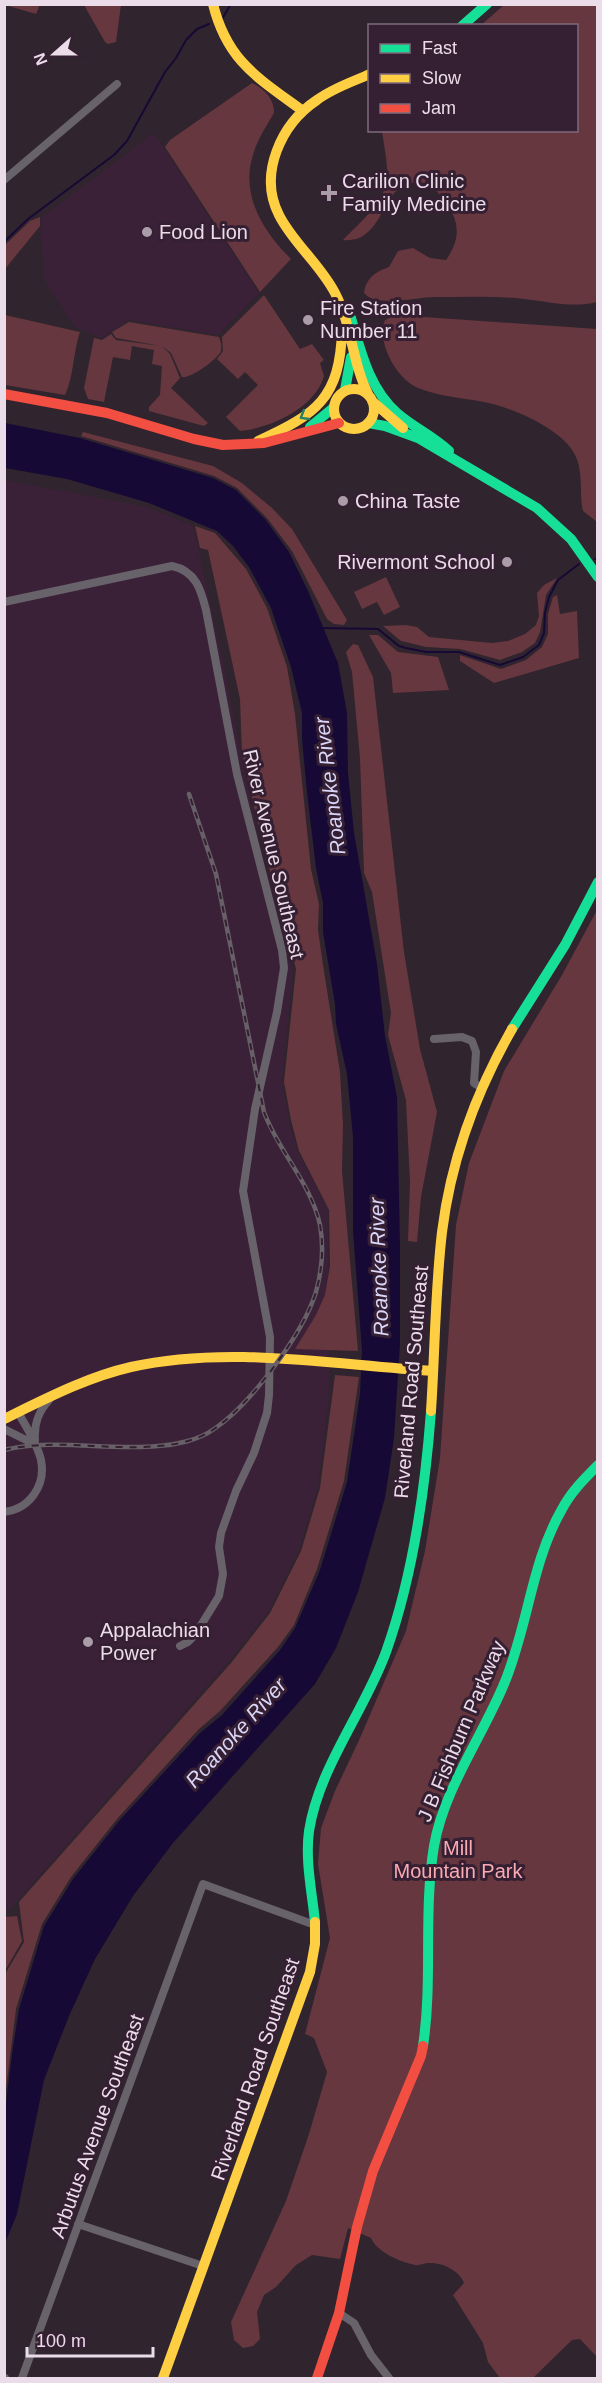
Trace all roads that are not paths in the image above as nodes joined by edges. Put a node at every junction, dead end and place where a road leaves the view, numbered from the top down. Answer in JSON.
{"nodes":[{"id":1,"x":213,"y":4,"type":"edge"},
{"id":2,"x":487,"y":4,"type":"edge"},
{"id":3,"x":464,"y":24,"type":"edge"},
{"id":4,"x":368,"y":74,"type":"edge"},
{"id":5,"x":117,"y":84,"type":"dead end"},
{"id":6,"x":303,"y":111,"type":"junction"},
{"id":7,"x":4,"y":180,"type":"edge"},
{"id":8,"x":337,"y":295,"type":"junction"},
{"id":9,"x":341,"y":309,"type":"junction"},
{"id":10,"x":351,"y":351,"type":"junction"},
{"id":11,"x":345,"y":390,"type":"junction"},
{"id":12,"x":4,"y":394,"type":"edge"},
{"id":13,"x":371,"y":398,"type":"junction"},
{"id":14,"x":333,"y":408,"type":"junction"},
{"id":15,"x":339,"y":423,"type":"junction"},
{"id":16,"x":368,"y":423,"type":"junction"},
{"id":17,"x":305,"y":431,"type":"junction"},
{"id":18,"x":413,"y":435,"type":"junction"},
{"id":19,"x":246,"y":446,"type":"junction"},
{"id":20,"x":456,"y":459,"type":"junction"},
{"id":21,"x":597,"y":577,"type":"edge"},
{"id":22,"x":4,"y":602,"type":"edge"},
{"id":23,"x":597,"y":882,"type":"edge"},
{"id":24,"x":434,"y":1039,"type":"dead end"},
{"id":25,"x":482,"y":1088,"type":"junction"},
{"id":26,"x":270,"y":1359,"type":"junction"},
{"id":27,"x":433,"y":1371,"type":"junction"},
{"id":28,"x":53,"y":1395,"type":"junction"},
{"id":29,"x":18,"y":1412,"type":"junction"},
{"id":30,"x":4,"y":1419,"type":"edge"},
{"id":31,"x":4,"y":1429,"type":"edge"},
{"id":32,"x":35,"y":1445,"type":"junction"},
{"id":33,"x":597,"y":1465,"type":"edge"},
{"id":34,"x":4,"y":1512,"type":"edge"},
{"id":35,"x":180,"y":1646,"type":"dead end"},
{"id":36,"x":315,"y":1925,"type":"junction"},
{"id":37,"x":78,"y":2224,"type":"junction"},
{"id":38,"x":203,"y":2266,"type":"junction"},
{"id":39,"x":339,"y":2313,"type":"junction"},
{"id":40,"x":22,"y":2379,"type":"edge"},
{"id":41,"x":163,"y":2379,"type":"edge"},
{"id":42,"x":317,"y":2379,"type":"edge"},
{"id":43,"x":389,"y":2379,"type":"edge"}],
"edges":[{"from":1,"to":6,"type":"main road"},
{"from":2,"to":3,"type":"main road"},
{"from":4,"to":6,"type":"main road"},
{"from":5,"to":7,"type":"street"},
{"from":6,"to":8,"type":"main road"},
{"from":8,"to":9,"type":"main road"},
{"from":8,"to":20,"type":"main road"},
{"from":9,"to":10,"type":"main road"},
{"from":9,"to":19,"type":"main road","one_way":true},
{"from":10,"to":11,"type":"main road"},
{"from":10,"to":13,"type":"main road"},
{"from":11,"to":13,"type":"main road"},
{"from":11,"to":14,"type":"main road"},
{"from":12,"to":19,"type":"main road"},
{"from":13,"to":16,"type":"main road"},
{"from":13,"to":18,"type":"main road"},
{"from":14,"to":15,"type":"main road"},
{"from":14,"to":17,"type":"main road"},
{"from":15,"to":16,"type":"main road"},
{"from":15,"to":17,"type":"main road"},
{"from":16,"to":18,"type":"main road"},
{"from":17,"to":19,"type":"main road"},
{"from":18,"to":20,"type":"main road"},
{"from":20,"to":21,"type":"main road"},
{"from":22,"to":26,"type":"street","name":"River Avenue Southeast"},
{"from":23,"to":25,"type":"main road","name":"Riverland Road Southeast"},
{"from":24,"to":25,"type":"street"},
{"from":25,"to":27,"type":"main road","name":"Riverland Road Southeast"},
{"from":26,"to":27,"type":"main road"},
{"from":26,"to":28,"type":"main road"},
{"from":26,"to":35,"type":"street","name":"River Avenue Southeast"},
{"from":27,"to":36,"type":"main road","name":"Riverland Road Southeast"},
{"from":28,"to":29,"type":"main road"},
{"from":28,"to":32,"type":"street"},
{"from":29,"to":30,"type":"main road"},
{"from":29,"to":32,"type":"street"},
{"from":31,"to":32,"type":"street"},
{"from":32,"to":34,"type":"street"},
{"from":33,"to":39,"type":"main road","name":"J B Fishburn Parkway"},
{"from":36,"to":37,"type":"street","name":"Arbutus Avenue Southeast"},
{"from":36,"to":38,"type":"main road","name":"Riverland Road Southeast"},
{"from":37,"to":38,"type":"street"},
{"from":37,"to":40,"type":"street","name":"Arbutus Avenue Southeast"},
{"from":38,"to":41,"type":"main road","name":"Riverland Road Southeast"},
{"from":39,"to":42,"type":"main road","name":"J B Fishburn Parkway"},
{"from":39,"to":43,"type":"street"}]}
